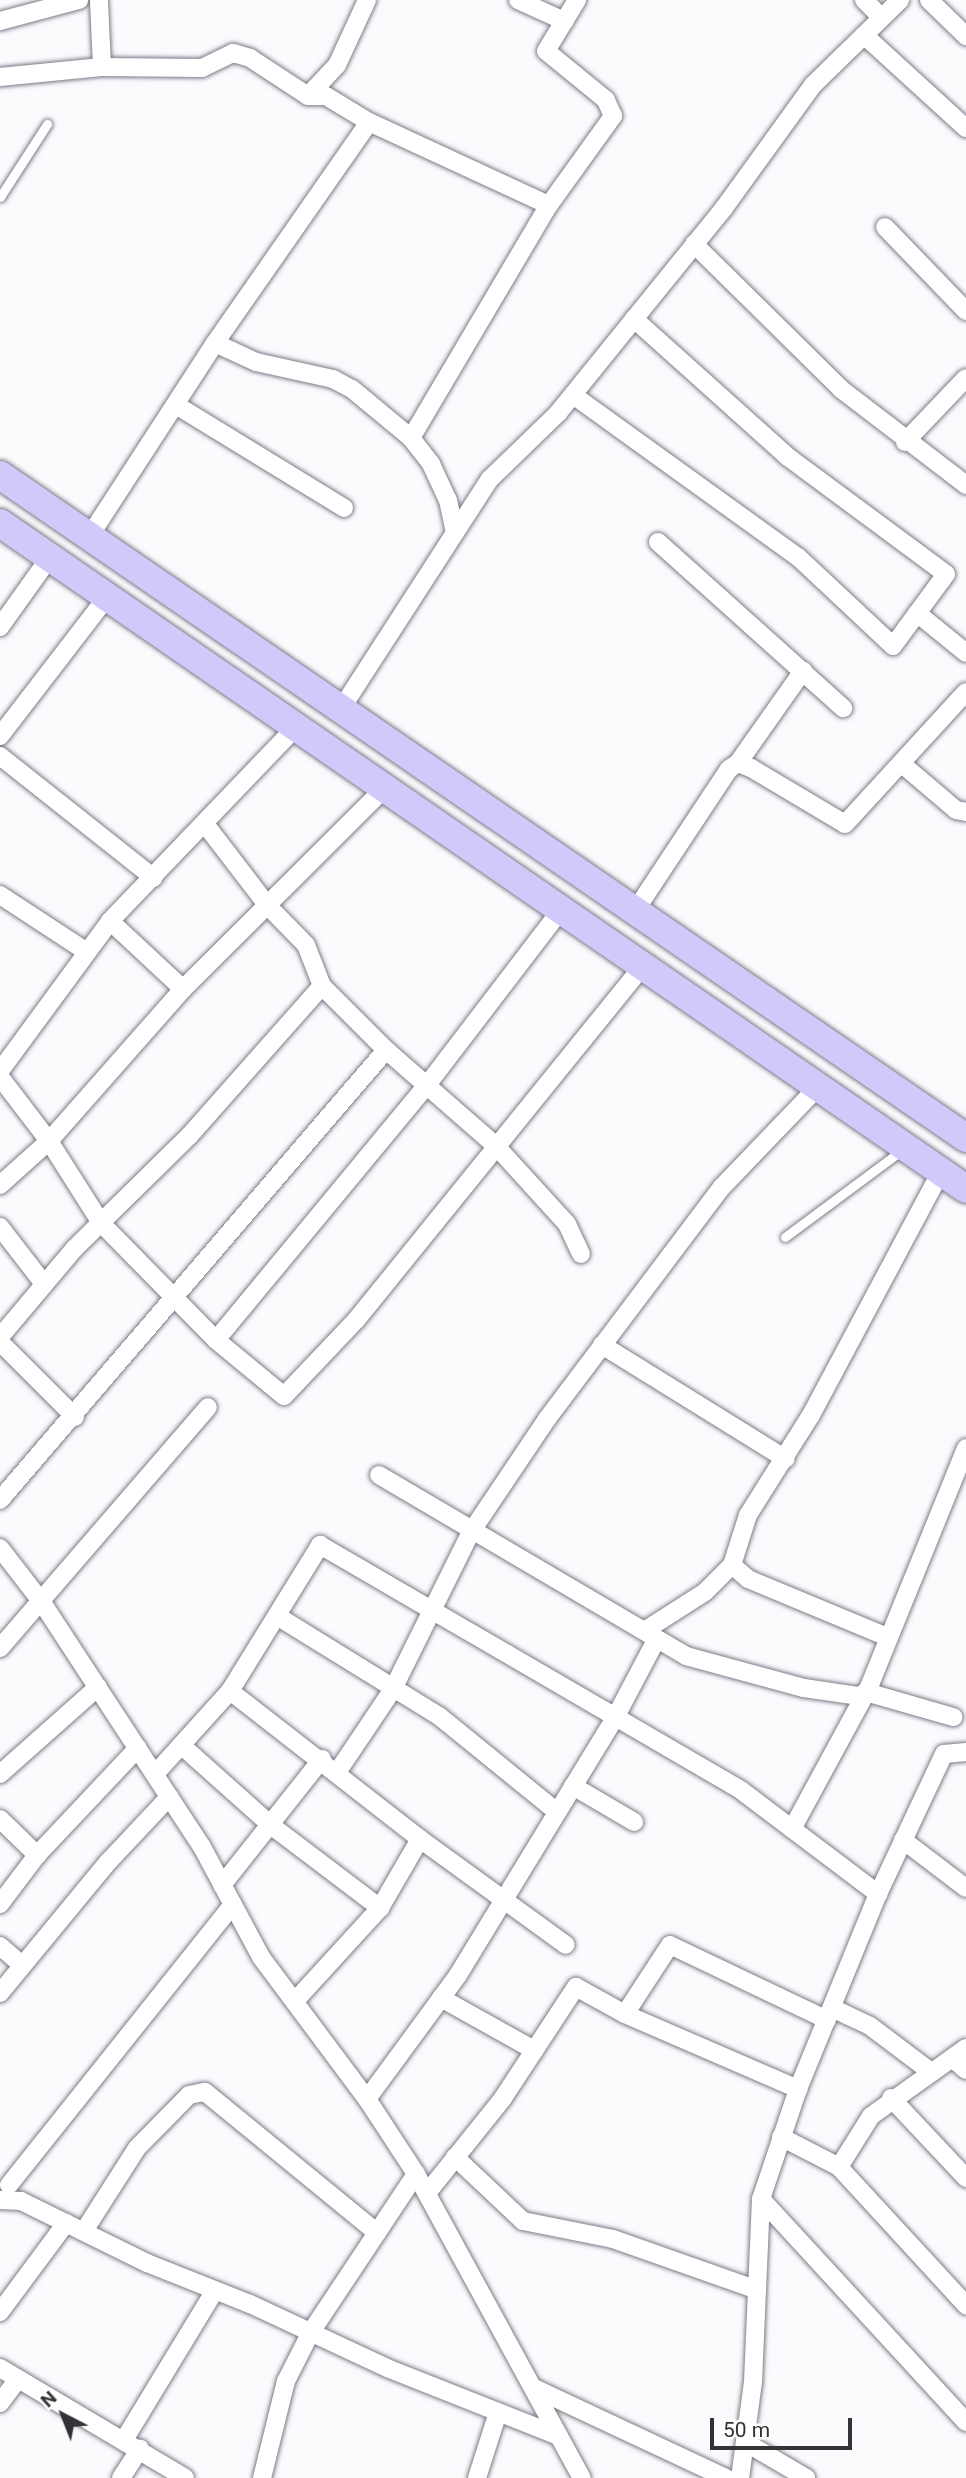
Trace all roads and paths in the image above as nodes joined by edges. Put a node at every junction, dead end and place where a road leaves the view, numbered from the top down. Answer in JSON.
{"nodes":[{"id":1,"x":79,"y":0,"type":"edge"},
{"id":2,"x":99,"y":0,"type":"edge"},
{"id":3,"x":367,"y":0,"type":"edge"},
{"id":4,"x":518,"y":0,"type":"edge"},
{"id":5,"x":577,"y":0,"type":"edge"},
{"id":6,"x":863,"y":0,"type":"edge"},
{"id":7,"x":900,"y":0,"type":"edge"},
{"id":8,"x":929,"y":0,"type":"edge"},
{"id":9,"x":881,"y":16,"type":"junction"},
{"id":10,"x":0,"y":21,"type":"edge"},
{"id":11,"x":564,"y":21,"type":"junction"},
{"id":12,"x":863,"y":35,"type":"junction"},
{"id":13,"x":966,"y":36,"type":"edge"},
{"id":14,"x":102,"y":67,"type":"junction"},
{"id":15,"x":0,"y":77,"type":"edge"},
{"id":16,"x":308,"y":96,"type":"junction"},
{"id":17,"x":369,"y":122,"type":"junction"},
{"id":18,"x":47,"y":124,"type":"dead end"},
{"id":19,"x":966,"y":128,"type":"edge"},
{"id":20,"x":0,"y":197,"type":"edge"},
{"id":21,"x":548,"y":205,"type":"junction"},
{"id":22,"x":885,"y":227,"type":"dead end"},
{"id":23,"x":694,"y":244,"type":"junction"},
{"id":24,"x":966,"y":311,"type":"edge"},
{"id":25,"x":634,"y":319,"type":"junction"},
{"id":26,"x":215,"y":343,"type":"junction"},
{"id":27,"x":966,"y":378,"type":"edge"},
{"id":28,"x":573,"y":395,"type":"junction"},
{"id":29,"x":176,"y":405,"type":"junction"},
{"id":30,"x":411,"y":439,"type":"junction"},
{"id":31,"x":905,"y":442,"type":"junction"},
{"id":32,"x":0,"y":475,"type":"edge"},
{"id":33,"x":966,"y":485,"type":"edge"},
{"id":34,"x":344,"y":508,"type":"dead end"},
{"id":35,"x":0,"y":523,"type":"edge"},
{"id":36,"x":455,"y":532,"type":"junction"},
{"id":37,"x":89,"y":537,"type":"junction"},
{"id":38,"x":657,"y":542,"type":"dead end"},
{"id":39,"x":50,"y":557,"type":"junction"},
{"id":40,"x":107,"y":597,"type":"junction"},
{"id":41,"x":918,"y":613,"type":"junction"},
{"id":42,"x":0,"y":627,"type":"edge"},
{"id":43,"x":966,"y":653,"type":"edge"},
{"id":44,"x":803,"y":671,"type":"junction"},
{"id":45,"x":966,"y":692,"type":"edge"},
{"id":46,"x":843,"y":708,"type":"dead end"},
{"id":47,"x":341,"y":709,"type":"junction"},
{"id":48,"x":296,"y":727,"type":"junction"},
{"id":49,"x":0,"y":736,"type":"edge"},
{"id":50,"x":0,"y":756,"type":"edge"},
{"id":51,"x":738,"y":763,"type":"junction"},
{"id":52,"x":902,"y":764,"type":"junction"},
{"id":53,"x":385,"y":789,"type":"junction"},
{"id":54,"x":966,"y":812,"type":"edge"},
{"id":55,"x":205,"y":824,"type":"junction"},
{"id":56,"x":154,"y":878,"type":"junction"},
{"id":57,"x":2,"y":900,"type":"edge"},
{"id":58,"x":268,"y":906,"type":"junction"},
{"id":59,"x":561,"y":910,"type":"junction"},
{"id":60,"x":635,"y":911,"type":"junction"},
{"id":61,"x":110,"y":921,"type":"junction"},
{"id":62,"x":87,"y":952,"type":"junction"},
{"id":63,"x":643,"y":967,"type":"junction"},
{"id":64,"x":322,"y":986,"type":"junction"},
{"id":65,"x":183,"y":989,"type":"junction"},
{"id":66,"x":386,"y":1050,"type":"junction"},
{"id":67,"x":1,"y":1071,"type":"edge"},
{"id":68,"x":426,"y":1086,"type":"junction"},
{"id":69,"x":818,"y":1087,"type":"junction"},
{"id":70,"x":966,"y":1138,"type":"edge"},
{"id":71,"x":49,"y":1141,"type":"junction"},
{"id":72,"x":496,"y":1146,"type":"junction"},
{"id":73,"x":905,"y":1147,"type":"junction"},
{"id":74,"x":941,"y":1172,"type":"junction"},
{"id":75,"x":0,"y":1185,"type":"edge"},
{"id":76,"x":966,"y":1189,"type":"edge"},
{"id":77,"x":101,"y":1223,"type":"junction"},
{"id":78,"x":0,"y":1227,"type":"edge"},
{"id":79,"x":785,"y":1237,"type":"dead end"},
{"id":80,"x":582,"y":1254,"type":"dead end"},
{"id":81,"x":44,"y":1284,"type":"junction"},
{"id":82,"x":175,"y":1299,"type":"junction"},
{"id":83,"x":0,"y":1340,"type":"edge"},
{"id":84,"x":216,"y":1340,"type":"junction"},
{"id":85,"x":601,"y":1345,"type":"junction"},
{"id":86,"x":208,"y":1407,"type":"dead end"},
{"id":87,"x":75,"y":1417,"type":"junction"},
{"id":88,"x":966,"y":1448,"type":"edge"},
{"id":89,"x":786,"y":1459,"type":"junction"},
{"id":90,"x":379,"y":1475,"type":"dead end"},
{"id":91,"x":0,"y":1500,"type":"edge"},
{"id":92,"x":471,"y":1532,"type":"junction"},
{"id":93,"x":0,"y":1548,"type":"edge"},
{"id":94,"x":732,"y":1565,"type":"junction"},
{"id":95,"x":41,"y":1601,"type":"junction"},
{"id":96,"x":432,"y":1609,"type":"junction"},
{"id":97,"x":277,"y":1616,"type":"junction"},
{"id":98,"x":650,"y":1635,"type":"junction"},
{"id":99,"x":887,"y":1637,"type":"junction"},
{"id":100,"x":0,"y":1648,"type":"edge"},
{"id":101,"x":98,"y":1687,"type":"junction"},
{"id":102,"x":393,"y":1689,"type":"junction"},
{"id":103,"x":230,"y":1691,"type":"junction"},
{"id":104,"x":866,"y":1692,"type":"junction"},
{"id":105,"x":616,"y":1716,"type":"junction"},
{"id":106,"x":953,"y":1717,"type":"dead end"},
{"id":107,"x":181,"y":1745,"type":"junction"},
{"id":108,"x":138,"y":1748,"type":"junction"},
{"id":109,"x":966,"y":1752,"type":"edge"},
{"id":110,"x":322,"y":1759,"type":"junction"},
{"id":111,"x":338,"y":1771,"type":"junction"},
{"id":112,"x":0,"y":1774,"type":"edge"},
{"id":113,"x":155,"y":1774,"type":"junction"},
{"id":114,"x":573,"y":1786,"type":"junction"},
{"id":115,"x":169,"y":1797,"type":"junction"},
{"id":116,"x":558,"y":1811,"type":"junction"},
{"id":117,"x":0,"y":1819,"type":"edge"},
{"id":118,"x":634,"y":1822,"type":"dead end"},
{"id":119,"x":272,"y":1826,"type":"junction"},
{"id":120,"x":792,"y":1829,"type":"junction"},
{"id":121,"x":420,"y":1839,"type":"junction"},
{"id":122,"x":903,"y":1840,"type":"junction"},
{"id":123,"x":37,"y":1855,"type":"junction"},
{"id":124,"x":222,"y":1885,"type":"junction"},
{"id":125,"x":966,"y":1888,"type":"edge"},
{"id":126,"x":878,"y":1894,"type":"junction"},
{"id":127,"x":502,"y":1903,"type":"junction"},
{"id":128,"x":0,"y":1904,"type":"edge"},
{"id":129,"x":233,"y":1905,"type":"junction"},
{"id":130,"x":380,"y":1909,"type":"junction"},
{"id":131,"x":566,"y":1945,"type":"dead end"},
{"id":132,"x":0,"y":1946,"type":"edge"},
{"id":133,"x":22,"y":1965,"type":"junction"},
{"id":134,"x":0,"y":1993,"type":"edge"},
{"id":135,"x":441,"y":1998,"type":"junction"},
{"id":136,"x":295,"y":2001,"type":"junction"},
{"id":137,"x":625,"y":2014,"type":"junction"},
{"id":138,"x":829,"y":2014,"type":"junction"},
{"id":139,"x":534,"y":2050,"type":"junction"},
{"id":140,"x":961,"y":2059,"type":"edge"},
{"id":141,"x":931,"y":2072,"type":"junction"},
{"id":142,"x":799,"y":2089,"type":"junction"},
{"id":143,"x":891,"y":2098,"type":"junction"},
{"id":144,"x":367,"y":2099,"type":"junction"},
{"id":145,"x":781,"y":2137,"type":"junction"},
{"id":146,"x":455,"y":2157,"type":"junction"},
{"id":147,"x":839,"y":2167,"type":"junction"},
{"id":148,"x":416,"y":2174,"type":"junction"},
{"id":149,"x":966,"y":2178,"type":"edge"},
{"id":150,"x":3,"y":2186,"type":"edge"},
{"id":151,"x":427,"y":2193,"type":"junction"},
{"id":152,"x":761,"y":2199,"type":"junction"},
{"id":153,"x":66,"y":2223,"type":"junction"},
{"id":154,"x":84,"y":2231,"type":"junction"},
{"id":155,"x":377,"y":2233,"type":"junction"},
{"id":156,"x":755,"y":2289,"type":"junction"},
{"id":157,"x":214,"y":2292,"type":"junction"},
{"id":158,"x":966,"y":2305,"type":"edge"},
{"id":159,"x":0,"y":2312,"type":"edge"},
{"id":160,"x":311,"y":2332,"type":"junction"},
{"id":161,"x":0,"y":2368,"type":"edge"},
{"id":162,"x":18,"y":2379,"type":"junction"},
{"id":163,"x":536,"y":2389,"type":"junction"},
{"id":164,"x":0,"y":2403,"type":"edge"},
{"id":165,"x":498,"y":2413,"type":"junction"},
{"id":166,"x":966,"y":2422,"type":"edge"},
{"id":167,"x":559,"y":2436,"type":"junction"},
{"id":168,"x":124,"y":2440,"type":"junction"},
{"id":169,"x":745,"y":2442,"type":"junction"},
{"id":170,"x":140,"y":2449,"type":"junction"},
{"id":171,"x":121,"y":2478,"type":"edge"},
{"id":172,"x":185,"y":2478,"type":"edge"},
{"id":173,"x":262,"y":2478,"type":"edge"},
{"id":174,"x":477,"y":2478,"type":"edge"},
{"id":175,"x":582,"y":2478,"type":"edge"},
{"id":176,"x":726,"y":2478,"type":"edge"},
{"id":177,"x":740,"y":2478,"type":"edge"},
{"id":178,"x":806,"y":2478,"type":"edge"}],
"edges":[{"from":1,"to":10,"type":"street"},
{"from":2,"to":14,"type":"street"},
{"from":3,"to":16,"type":"street"},
{"from":4,"to":11,"type":"street"},
{"from":5,"to":11,"type":"street"},
{"from":6,"to":9,"type":"street"},
{"from":7,"to":9,"type":"street"},
{"from":8,"to":13,"type":"street"},
{"from":9,"to":12,"type":"street"},
{"from":11,"to":21,"type":"street"},
{"from":12,"to":19,"type":"street"},
{"from":12,"to":23,"type":"street"},
{"from":14,"to":15,"type":"street"},
{"from":14,"to":16,"type":"street"},
{"from":16,"to":17,"type":"street"},
{"from":17,"to":21,"type":"street"},
{"from":17,"to":26,"type":"street"},
{"from":18,"to":20,"type":"lane"},
{"from":21,"to":30,"type":"street"},
{"from":22,"to":24,"type":"street"},
{"from":23,"to":25,"type":"street"},
{"from":23,"to":31,"type":"street"},
{"from":25,"to":28,"type":"street"},
{"from":25,"to":41,"type":"street"},
{"from":26,"to":29,"type":"street"},
{"from":26,"to":30,"type":"street"},
{"from":27,"to":31,"type":"street"},
{"from":28,"to":36,"type":"street"},
{"from":28,"to":41,"type":"street"},
{"from":29,"to":34,"type":"street"},
{"from":29,"to":37,"type":"street"},
{"from":30,"to":36,"type":"street"},
{"from":31,"to":33,"type":"street"},
{"from":32,"to":37,"type":"main road"},
{"from":35,"to":39,"type":"main road"},
{"from":36,"to":47,"type":"street"},
{"from":37,"to":47,"type":"main road"},
{"from":38,"to":44,"type":"street"},
{"from":39,"to":40,"type":"main road"},
{"from":39,"to":42,"type":"street"},
{"from":40,"to":48,"type":"main road"},
{"from":40,"to":49,"type":"street"},
{"from":41,"to":43,"type":"street"},
{"from":44,"to":46,"type":"street"},
{"from":44,"to":51,"type":"street"},
{"from":45,"to":52,"type":"street"},
{"from":47,"to":60,"type":"main road"},
{"from":48,"to":53,"type":"main road"},
{"from":48,"to":55,"type":"street"},
{"from":50,"to":56,"type":"street"},
{"from":51,"to":52,"type":"street"},
{"from":51,"to":60,"type":"street"},
{"from":52,"to":54,"type":"street"},
{"from":53,"to":58,"type":"street"},
{"from":53,"to":59,"type":"main road"},
{"from":55,"to":56,"type":"street"},
{"from":55,"to":58,"type":"street"},
{"from":56,"to":61,"type":"street"},
{"from":57,"to":62,"type":"street"},
{"from":58,"to":64,"type":"street"},
{"from":58,"to":65,"type":"street"},
{"from":59,"to":63,"type":"main road"},
{"from":59,"to":68,"type":"street"},
{"from":60,"to":70,"type":"main road"},
{"from":61,"to":62,"type":"street"},
{"from":61,"to":65,"type":"street"},
{"from":62,"to":67,"type":"street"},
{"from":63,"to":69,"type":"main road"},
{"from":63,"to":72,"type":"street"},
{"from":64,"to":66,"type":"street"},
{"from":64,"to":77,"type":"street"},
{"from":65,"to":71,"type":"street"},
{"from":66,"to":68,"type":"street"},
{"from":66,"to":82,"type":"street"},
{"from":67,"to":71,"type":"street"},
{"from":68,"to":72,"type":"street"},
{"from":68,"to":84,"type":"street"},
{"from":69,"to":73,"type":"main road"},
{"from":69,"to":85,"type":"street"},
{"from":71,"to":75,"type":"street"},
{"from":71,"to":77,"type":"street"},
{"from":72,"to":80,"type":"street"},
{"from":72,"to":84,"type":"street"},
{"from":73,"to":74,"type":"main road"},
{"from":73,"to":79,"type":"lane"},
{"from":74,"to":76,"type":"main road"},
{"from":74,"to":89,"type":"street"},
{"from":77,"to":81,"type":"street"},
{"from":77,"to":82,"type":"street"},
{"from":78,"to":81,"type":"street"},
{"from":81,"to":83,"type":"street"},
{"from":82,"to":84,"type":"street"},
{"from":82,"to":87,"type":"street"},
{"from":83,"to":87,"type":"street"},
{"from":85,"to":89,"type":"street"},
{"from":85,"to":92,"type":"street"},
{"from":86,"to":95,"type":"street"},
{"from":87,"to":91,"type":"street"},
{"from":88,"to":99,"type":"street"},
{"from":89,"to":94,"type":"street"},
{"from":90,"to":92,"type":"street"},
{"from":92,"to":96,"type":"street"},
{"from":92,"to":98,"type":"street"},
{"from":93,"to":95,"type":"street"},
{"from":94,"to":98,"type":"street"},
{"from":94,"to":99,"type":"street"},
{"from":95,"to":100,"type":"street"},
{"from":95,"to":101,"type":"street"},
{"from":96,"to":97,"type":"street"},
{"from":96,"to":102,"type":"street"},
{"from":96,"to":105,"type":"street"},
{"from":97,"to":102,"type":"street"},
{"from":97,"to":103,"type":"street"},
{"from":98,"to":104,"type":"street"},
{"from":98,"to":105,"type":"street"},
{"from":99,"to":104,"type":"street"},
{"from":101,"to":108,"type":"street"},
{"from":101,"to":112,"type":"street"},
{"from":102,"to":111,"type":"street"},
{"from":102,"to":116,"type":"street"},
{"from":103,"to":107,"type":"street"},
{"from":103,"to":110,"type":"street"},
{"from":104,"to":106,"type":"street"},
{"from":104,"to":120,"type":"street"},
{"from":105,"to":114,"type":"street"},
{"from":105,"to":120,"type":"street"},
{"from":107,"to":113,"type":"street"},
{"from":107,"to":119,"type":"street"},
{"from":108,"to":113,"type":"street"},
{"from":108,"to":123,"type":"street"},
{"from":109,"to":122,"type":"street"},
{"from":110,"to":111,"type":"street"},
{"from":110,"to":119,"type":"street"},
{"from":111,"to":121,"type":"street"},
{"from":113,"to":115,"type":"street"},
{"from":114,"to":116,"type":"street"},
{"from":114,"to":118,"type":"street"},
{"from":115,"to":124,"type":"street"},
{"from":115,"to":133,"type":"street"},
{"from":116,"to":127,"type":"street"},
{"from":117,"to":123,"type":"street"},
{"from":119,"to":124,"type":"street"},
{"from":119,"to":130,"type":"street"},
{"from":120,"to":126,"type":"street"},
{"from":121,"to":127,"type":"street"},
{"from":121,"to":130,"type":"street"},
{"from":122,"to":125,"type":"street"},
{"from":122,"to":126,"type":"street"},
{"from":123,"to":128,"type":"street"},
{"from":124,"to":129,"type":"street"},
{"from":126,"to":138,"type":"street"},
{"from":127,"to":131,"type":"street"},
{"from":127,"to":135,"type":"street"},
{"from":129,"to":136,"type":"street"},
{"from":129,"to":150,"type":"street"},
{"from":130,"to":136,"type":"street"},
{"from":132,"to":133,"type":"street"},
{"from":133,"to":134,"type":"street"},
{"from":135,"to":139,"type":"street"},
{"from":135,"to":144,"type":"street"},
{"from":136,"to":144,"type":"street"},
{"from":137,"to":138,"type":"street"},
{"from":137,"to":139,"type":"street"},
{"from":137,"to":142,"type":"street"},
{"from":138,"to":141,"type":"street"},
{"from":138,"to":142,"type":"street"},
{"from":139,"to":146,"type":"street"},
{"from":140,"to":141,"type":"street"},
{"from":141,"to":143,"type":"street"},
{"from":142,"to":145,"type":"street"},
{"from":143,"to":147,"type":"street"},
{"from":143,"to":149,"type":"street"},
{"from":144,"to":148,"type":"street"},
{"from":145,"to":147,"type":"street"},
{"from":145,"to":152,"type":"street"},
{"from":146,"to":151,"type":"street"},
{"from":146,"to":156,"type":"street"},
{"from":147,"to":158,"type":"street"},
{"from":148,"to":151,"type":"street"},
{"from":148,"to":155,"type":"street"},
{"from":150,"to":153,"type":"street"},
{"from":151,"to":163,"type":"street"},
{"from":152,"to":156,"type":"street"},
{"from":152,"to":166,"type":"street"},
{"from":153,"to":154,"type":"street"},
{"from":153,"to":159,"type":"street"},
{"from":154,"to":155,"type":"street"},
{"from":154,"to":157,"type":"street"},
{"from":155,"to":160,"type":"street"},
{"from":156,"to":169,"type":"street"},
{"from":157,"to":160,"type":"street"},
{"from":157,"to":168,"type":"street"},
{"from":160,"to":165,"type":"street"},
{"from":160,"to":173,"type":"street"},
{"from":161,"to":162,"type":"street"},
{"from":162,"to":164,"type":"street"},
{"from":162,"to":168,"type":"street"},
{"from":163,"to":167,"type":"street"},
{"from":163,"to":176,"type":"street"},
{"from":165,"to":167,"type":"street"},
{"from":165,"to":174,"type":"street"},
{"from":167,"to":175,"type":"street"},
{"from":168,"to":170,"type":"street"},
{"from":169,"to":177,"type":"street"},
{"from":169,"to":178,"type":"street"},
{"from":170,"to":171,"type":"street"},
{"from":170,"to":172,"type":"street"}]}
